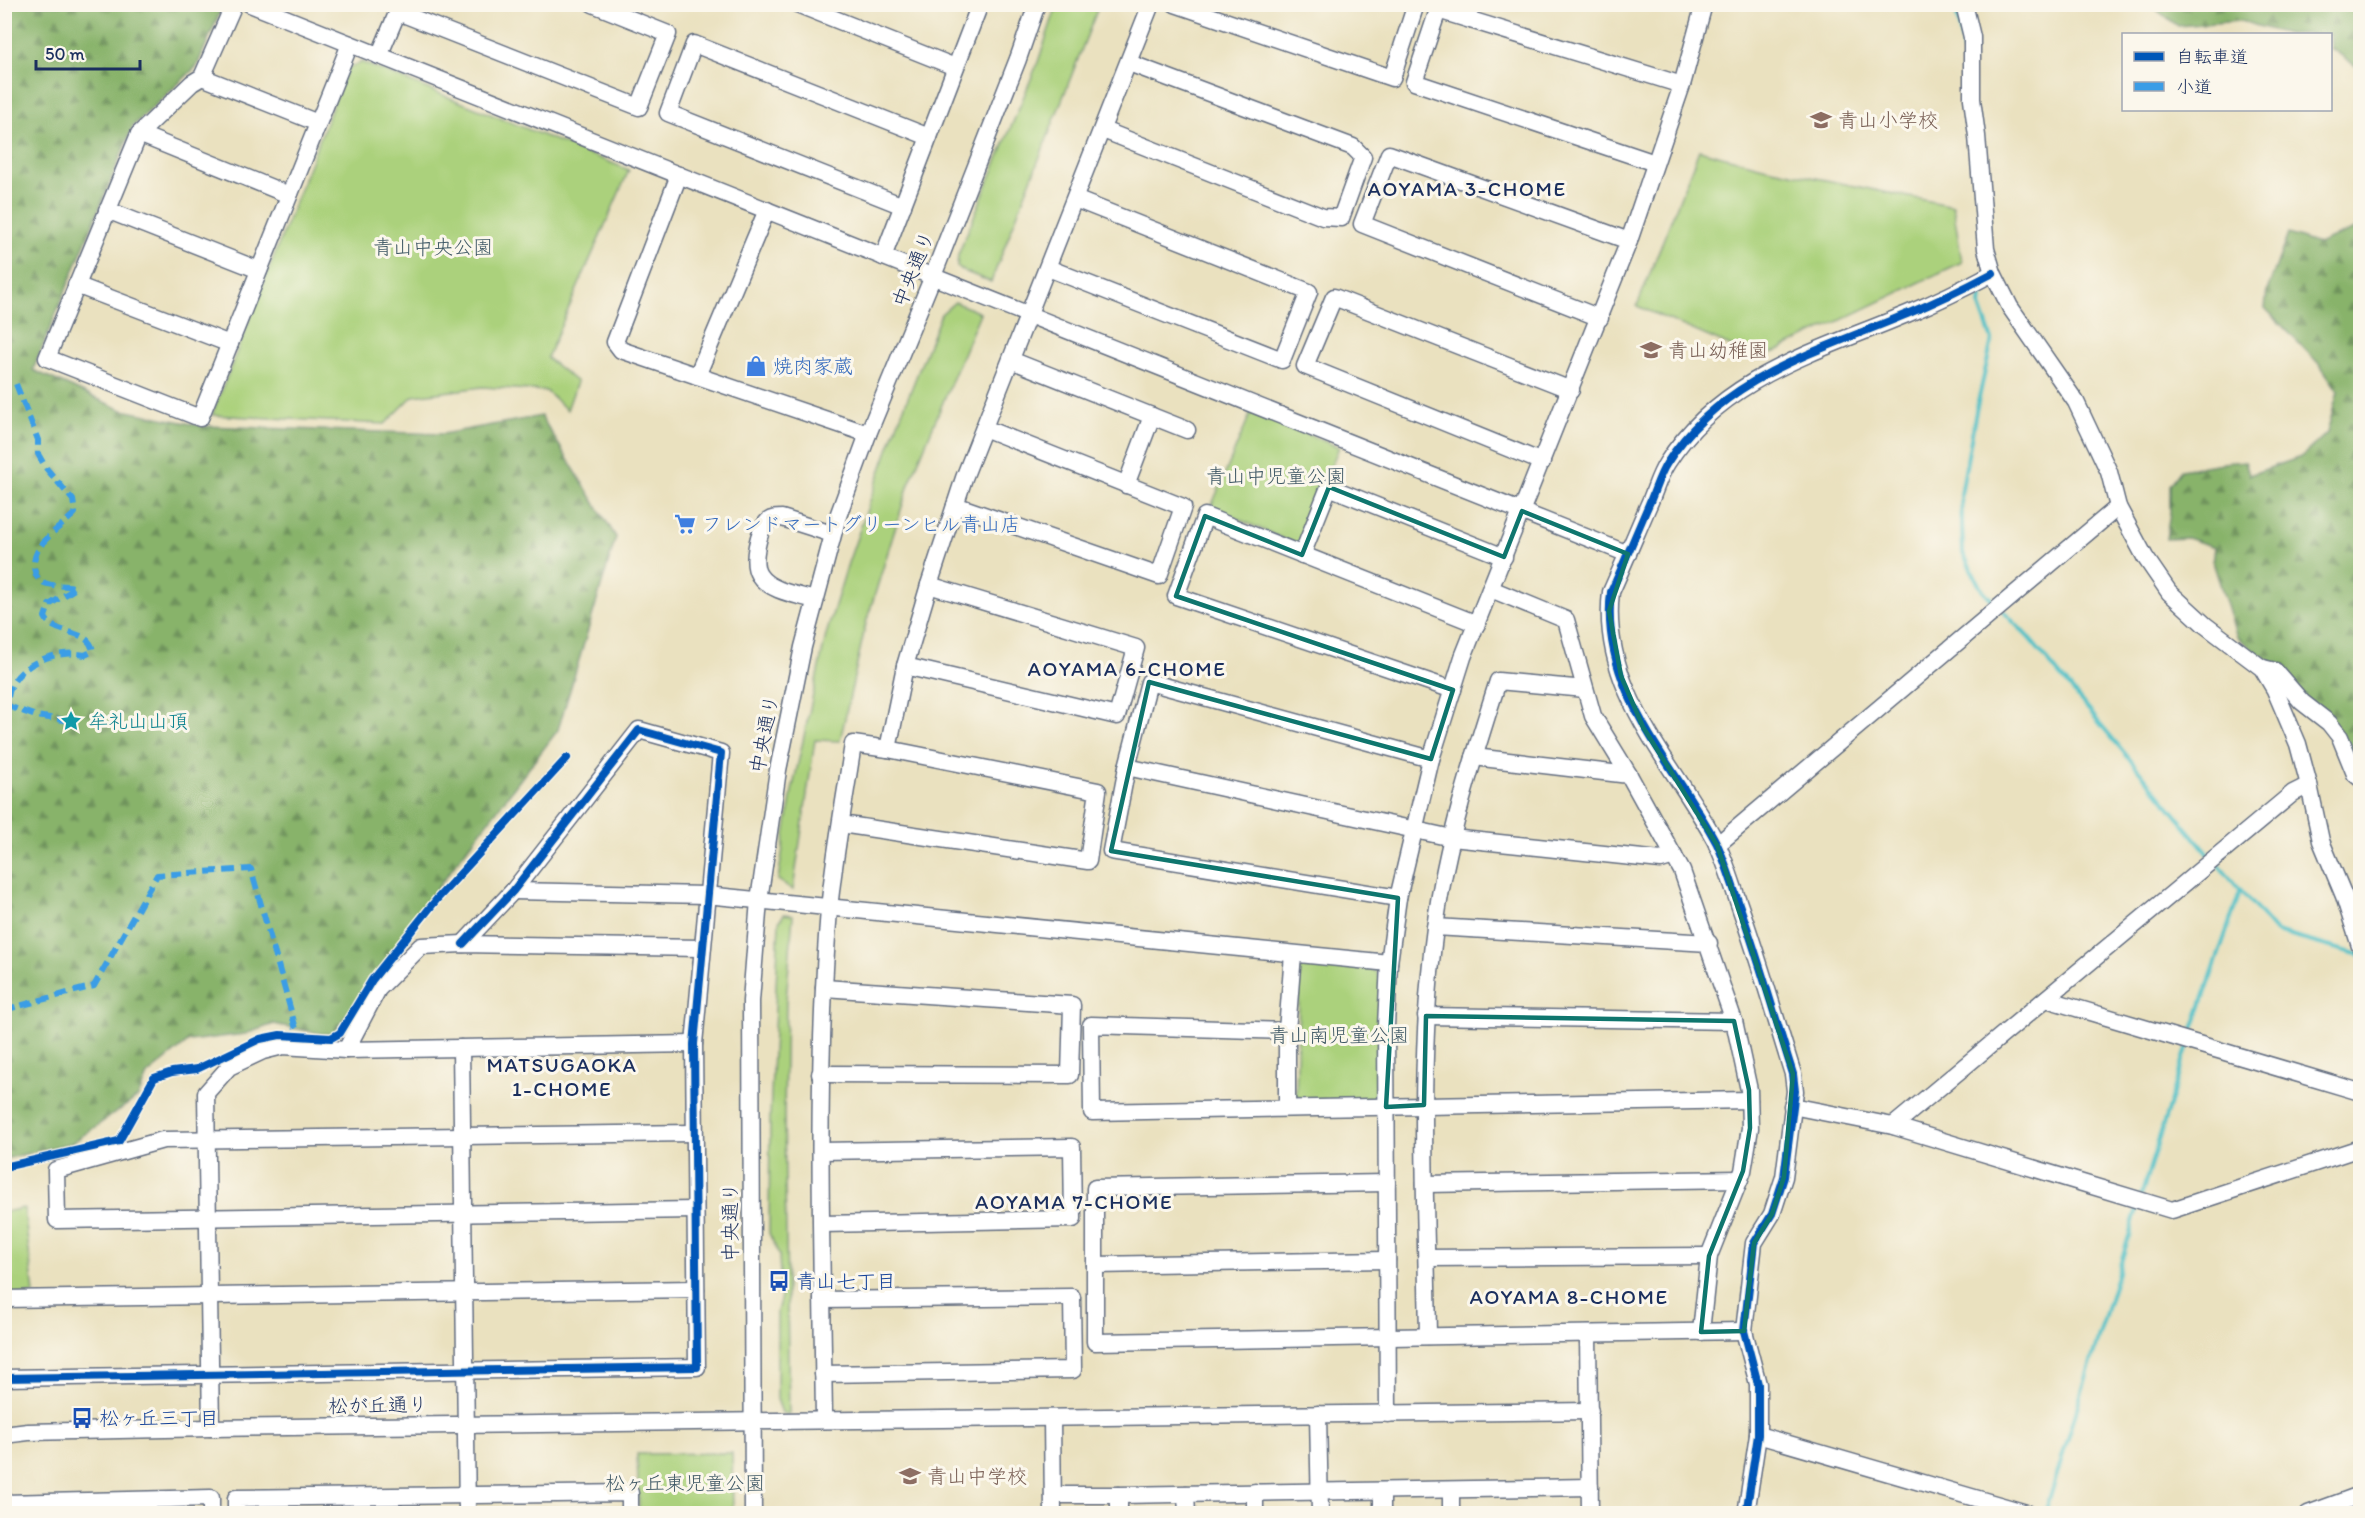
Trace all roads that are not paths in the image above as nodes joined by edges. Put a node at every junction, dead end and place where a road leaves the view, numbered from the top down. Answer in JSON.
{"nodes":[{"id":1,"x":234,"y":4,"type":"edge"},
{"id":2,"x":250,"y":4,"type":"edge"},
{"id":3,"x":593,"y":4,"type":"edge"},
{"id":4,"x":796,"y":4,"type":"edge"},
{"id":5,"x":980,"y":4,"type":"edge"},
{"id":6,"x":1037,"y":4,"type":"edge"},
{"id":7,"x":1151,"y":4,"type":"edge"},
{"id":8,"x":1175,"y":4,"type":"edge"},
{"id":9,"x":1416,"y":4,"type":"edge"},
{"id":10,"x":1704,"y":4,"type":"edge"},
{"id":11,"x":1964,"y":4,"type":"edge"},
{"id":12,"x":399,"y":8,"type":"edge"},
{"id":13,"x":350,"y":44,"type":"junction"},
{"id":14,"x":379,"y":56,"type":"junction"},
{"id":15,"x":1129,"y":63,"type":"junction"},
{"id":16,"x":955,"y":67,"type":"junction"},
{"id":17,"x":202,"y":77,"type":"junction"},
{"id":18,"x":1682,"y":85,"type":"junction"},
{"id":19,"x":318,"y":123,"type":"junction"},
{"id":20,"x":1103,"y":130,"type":"junction"},
{"id":21,"x":139,"y":134,"type":"junction"},
{"id":22,"x":929,"y":137,"type":"junction"},
{"id":23,"x":1655,"y":163,"type":"junction"},
{"id":24,"x":679,"y":175,"type":"junction"},
{"id":25,"x":289,"y":195,"type":"junction"},
{"id":26,"x":1075,"y":199,"type":"junction"},
{"id":27,"x":903,"y":206,"type":"junction"},
{"id":28,"x":107,"y":210,"type":"junction"},
{"id":29,"x":766,"y":210,"type":"junction"},
{"id":30,"x":1629,"y":241,"type":"junction"},
{"id":31,"x":883,"y":257,"type":"junction"},
{"id":32,"x":1048,"y":268,"type":"junction"},
{"id":33,"x":259,"y":270,"type":"junction"},
{"id":34,"x":1993,"y":273,"type":"junction"},
{"id":35,"x":933,"y":276,"type":"junction"},
{"id":36,"x":76,"y":285,"type":"junction"},
{"id":37,"x":1029,"y":315,"type":"junction"},
{"id":38,"x":1600,"y":318,"type":"junction"},
{"id":39,"x":230,"y":344,"type":"junction"},
{"id":40,"x":1011,"y":360,"type":"junction"},
{"id":41,"x":697,"y":376,"type":"junction"},
{"id":42,"x":1571,"y":390,"type":"junction"},
{"id":43,"x":1152,"y":416,"type":"junction"},
{"id":44,"x":984,"y":428,"type":"junction"},
{"id":45,"x":1187,"y":430,"type":"dead end"},
{"id":46,"x":868,"y":434,"type":"junction"},
{"id":47,"x":1542,"y":462,"type":"junction"},
{"id":48,"x":1126,"y":485,"type":"junction"},
{"id":49,"x":955,"y":505,"type":"junction"},
{"id":50,"x":2118,"y":507,"type":"junction"},
{"id":51,"x":1522,"y":511,"type":"junction"},
{"id":52,"x":832,"y":534,"type":"junction"},
{"id":53,"x":1628,"y":554,"type":"junction"},
{"id":54,"x":1302,"y":555,"type":"junction"},
{"id":55,"x":1504,"y":557,"type":"junction"},
{"id":56,"x":929,"y":585,"type":"junction"},
{"id":57,"x":1491,"y":589,"type":"junction"},
{"id":58,"x":815,"y":600,"type":"junction"},
{"id":59,"x":1477,"y":624,"type":"junction"},
{"id":60,"x":905,"y":666,"type":"junction"},
{"id":61,"x":2262,"y":668,"type":"junction"},
{"id":62,"x":1585,"y":689,"type":"junction"},
{"id":63,"x":1453,"y":690,"type":"junction"},
{"id":64,"x":888,"y":749,"type":"junction"},
{"id":65,"x":1474,"y":757,"type":"junction"},
{"id":66,"x":1431,"y":759,"type":"junction"},
{"id":67,"x":1127,"y":766,"type":"junction"},
{"id":68,"x":1629,"y":775,"type":"junction"},
{"id":69,"x":2361,"y":778,"type":"edge"},
{"id":70,"x":2309,"y":785,"type":"junction"},
{"id":71,"x":841,"y":824,"type":"junction"},
{"id":72,"x":1413,"y":830,"type":"junction"},
{"id":73,"x":1452,"y":838,"type":"junction"},
{"id":74,"x":1717,"y":845,"type":"junction"},
{"id":75,"x":1674,"y":856,"type":"junction"},
{"id":76,"x":513,"y":891,"type":"junction"},
{"id":77,"x":706,"y":895,"type":"junction"},
{"id":78,"x":1398,"y":898,"type":"junction"},
{"id":79,"x":759,"y":900,"type":"junction"},
{"id":80,"x":829,"y":908,"type":"junction"},
{"id":81,"x":1435,"y":927,"type":"junction"},
{"id":82,"x":1709,"y":943,"type":"junction"},
{"id":83,"x":463,"y":944,"type":"junction"},
{"id":84,"x":2361,"y":946,"type":"edge"},
{"id":85,"x":701,"y":948,"type":"junction"},
{"id":86,"x":1293,"y":954,"type":"junction"},
{"id":87,"x":1389,"y":963,"type":"junction"},
{"id":88,"x":824,"y":988,"type":"junction"},
{"id":89,"x":2046,"y":999,"type":"junction"},
{"id":90,"x":1426,"y":1016,"type":"junction"},
{"id":91,"x":1734,"y":1021,"type":"junction"},
{"id":92,"x":1287,"y":1031,"type":"junction"},
{"id":93,"x":694,"y":1044,"type":"junction"},
{"id":94,"x":460,"y":1048,"type":"junction"},
{"id":95,"x":346,"y":1050,"type":"junction"},
{"id":96,"x":820,"y":1074,"type":"junction"},
{"id":97,"x":2361,"y":1092,"type":"edge"},
{"id":98,"x":1749,"y":1100,"type":"junction"},
{"id":99,"x":1424,"y":1105,"type":"junction"},
{"id":100,"x":1792,"y":1106,"type":"junction"},
{"id":101,"x":1287,"y":1107,"type":"junction"},
{"id":102,"x":1386,"y":1107,"type":"junction"},
{"id":103,"x":1893,"y":1126,"type":"junction"},
{"id":104,"x":694,"y":1132,"type":"junction"},
{"id":105,"x":462,"y":1136,"type":"junction"},
{"id":106,"x":207,"y":1140,"type":"junction"},
{"id":107,"x":2361,"y":1148,"type":"edge"},
{"id":108,"x":821,"y":1151,"type":"junction"},
{"id":109,"x":1740,"y":1179,"type":"junction"},
{"id":110,"x":1387,"y":1183,"type":"junction"},
{"id":111,"x":1425,"y":1184,"type":"junction"},
{"id":112,"x":695,"y":1210,"type":"junction"},
{"id":113,"x":463,"y":1214,"type":"junction"},
{"id":114,"x":208,"y":1217,"type":"junction"},
{"id":115,"x":822,"y":1224,"type":"junction"},
{"id":116,"x":1709,"y":1256,"type":"junction"},
{"id":117,"x":1427,"y":1258,"type":"junction"},
{"id":118,"x":1387,"y":1260,"type":"junction"},
{"id":119,"x":1095,"y":1265,"type":"junction"},
{"id":120,"x":696,"y":1289,"type":"junction"},
{"id":121,"x":464,"y":1294,"type":"junction"},
{"id":122,"x":208,"y":1296,"type":"junction"},
{"id":123,"x":4,"y":1299,"type":"edge"},
{"id":124,"x":822,"y":1300,"type":"junction"},
{"id":125,"x":1744,"y":1331,"type":"junction"},
{"id":126,"x":1701,"y":1332,"type":"junction"},
{"id":127,"x":1588,"y":1334,"type":"junction"},
{"id":128,"x":1428,"y":1336,"type":"junction"},
{"id":129,"x":1388,"y":1337,"type":"junction"},
{"id":130,"x":465,"y":1370,"type":"junction"},
{"id":131,"x":823,"y":1374,"type":"junction"},
{"id":132,"x":211,"y":1375,"type":"junction"},
{"id":133,"x":4,"y":1378,"type":"edge"},
{"id":134,"x":1590,"y":1411,"type":"junction"},
{"id":135,"x":1318,"y":1414,"type":"junction"},
{"id":136,"x":1388,"y":1414,"type":"junction"},
{"id":137,"x":1052,"y":1418,"type":"junction"},
{"id":138,"x":824,"y":1420,"type":"junction"},
{"id":139,"x":753,"y":1421,"type":"junction"},
{"id":140,"x":466,"y":1425,"type":"junction"},
{"id":141,"x":211,"y":1428,"type":"junction"},
{"id":142,"x":4,"y":1435,"type":"edge"},
{"id":143,"x":1758,"y":1435,"type":"junction"},
{"id":144,"x":1590,"y":1487,"type":"junction"},
{"id":145,"x":1451,"y":1490,"type":"junction"},
{"id":146,"x":1319,"y":1491,"type":"junction"},
{"id":147,"x":1382,"y":1491,"type":"junction"},
{"id":148,"x":1255,"y":1492,"type":"junction"},
{"id":149,"x":1186,"y":1494,"type":"junction"},
{"id":150,"x":467,"y":1495,"type":"junction"},
{"id":151,"x":1053,"y":1495,"type":"junction"},
{"id":152,"x":2361,"y":1495,"type":"edge"},
{"id":153,"x":1119,"y":1496,"type":"junction"},
{"id":154,"x":4,"y":1503,"type":"edge"},
{"id":155,"x":211,"y":1514,"type":"edge"},
{"id":156,"x":236,"y":1514,"type":"edge"},
{"id":157,"x":467,"y":1514,"type":"edge"},
{"id":158,"x":630,"y":1514,"type":"edge"},
{"id":159,"x":753,"y":1514,"type":"edge"},
{"id":160,"x":1053,"y":1514,"type":"edge"},
{"id":161,"x":1119,"y":1514,"type":"edge"},
{"id":162,"x":1187,"y":1514,"type":"edge"},
{"id":163,"x":1255,"y":1514,"type":"edge"},
{"id":164,"x":1320,"y":1514,"type":"edge"},
{"id":165,"x":1382,"y":1514,"type":"edge"},
{"id":166,"x":1451,"y":1514,"type":"edge"},
{"id":167,"x":1590,"y":1514,"type":"edge"},
{"id":168,"x":1746,"y":1514,"type":"edge"},
{"id":169,"x":2030,"y":1514,"type":"edge"},
{"id":170,"x":2308,"y":1514,"type":"edge"}],
"edges":[{"from":1,"to":17,"type":"street"},
{"from":2,"to":13,"type":"street"},
{"from":3,"to":12,"type":"street"},
{"from":4,"to":16,"type":"street"},
{"from":5,"to":16,"type":"street"},
{"from":6,"to":35,"type":"street","name":"中央通り"},
{"from":7,"to":15,"type":"street"},
{"from":8,"to":9,"type":"street"},
{"from":10,"to":18,"type":"street"},
{"from":11,"to":34,"type":"street"},
{"from":12,"to":14,"type":"street"},
{"from":13,"to":14,"type":"street"},
{"from":13,"to":19,"type":"street"},
{"from":14,"to":24,"type":"street"},
{"from":15,"to":20,"type":"street"},
{"from":15,"to":20,"type":"street"},
{"from":16,"to":22,"type":"street"},
{"from":17,"to":19,"type":"street"},
{"from":17,"to":21,"type":"street"},
{"from":18,"to":23,"type":"street"},
{"from":18,"to":23,"type":"street"},
{"from":19,"to":25,"type":"street"},
{"from":20,"to":26,"type":"street"},
{"from":21,"to":25,"type":"street"},
{"from":21,"to":28,"type":"street"},
{"from":22,"to":27,"type":"street"},
{"from":22,"to":27,"type":"street"},
{"from":23,"to":30,"type":"street"},
{"from":24,"to":29,"type":"street"},
{"from":24,"to":41,"type":"street"},
{"from":25,"to":33,"type":"street"},
{"from":26,"to":32,"type":"street"},
{"from":26,"to":32,"type":"street"},
{"from":27,"to":31,"type":"street"},
{"from":28,"to":33,"type":"street"},
{"from":28,"to":36,"type":"street"},
{"from":29,"to":31,"type":"street"},
{"from":29,"to":41,"type":"street"},
{"from":30,"to":38,"type":"street"},
{"from":30,"to":38,"type":"street"},
{"from":31,"to":35,"type":"street"},
{"from":32,"to":37,"type":"street"},
{"from":33,"to":39,"type":"street"},
{"from":34,"to":50,"type":"street"},
{"from":34,"to":53,"type":"street"},
{"from":35,"to":37,"type":"street"},
{"from":35,"to":46,"type":"street","name":"中央通り"},
{"from":36,"to":39,"type":"street"},
{"from":36,"to":39,"type":"street"},
{"from":37,"to":40,"type":"street"},
{"from":37,"to":51,"type":"street"},
{"from":38,"to":42,"type":"street"},
{"from":40,"to":43,"type":"street"},
{"from":40,"to":44,"type":"street"},
{"from":41,"to":46,"type":"street"},
{"from":42,"to":47,"type":"street"},
{"from":42,"to":47,"type":"street"},
{"from":43,"to":45,"type":"street"},
{"from":43,"to":48,"type":"street"},
{"from":44,"to":48,"type":"street"},
{"from":44,"to":49,"type":"street"},
{"from":46,"to":52,"type":"street","name":"中央通り"},
{"from":47,"to":51,"type":"street"},
{"from":48,"to":49,"type":"street"},
{"from":49,"to":56,"type":"street"},
{"from":50,"to":61,"type":"street"},
{"from":50,"to":74,"type":"street"},
{"from":51,"to":53,"type":"street"},
{"from":51,"to":55,"type":"street"},
{"from":52,"to":58,"type":"street","name":"中央通り"},
{"from":52,"to":58,"type":"street"},
{"from":53,"to":74,"type":"street"},
{"from":54,"to":55,"type":"street"},
{"from":54,"to":59,"type":"street"},
{"from":54,"to":63,"type":"street"},
{"from":55,"to":57,"type":"street"},
{"from":56,"to":60,"type":"street"},
{"from":56,"to":60,"type":"street"},
{"from":57,"to":59,"type":"street"},
{"from":57,"to":62,"type":"street"},
{"from":58,"to":79,"type":"street","name":"中央通り"},
{"from":59,"to":63,"type":"street"},
{"from":60,"to":64,"type":"street"},
{"from":61,"to":69,"type":"street"},
{"from":61,"to":70,"type":"street"},
{"from":62,"to":65,"type":"street"},
{"from":62,"to":68,"type":"street"},
{"from":63,"to":66,"type":"street"},
{"from":64,"to":71,"type":"street"},
{"from":64,"to":71,"type":"street"},
{"from":65,"to":68,"type":"street"},
{"from":65,"to":73,"type":"street"},
{"from":66,"to":67,"type":"street"},
{"from":66,"to":72,"type":"street"},
{"from":67,"to":72,"type":"street"},
{"from":67,"to":78,"type":"street"},
{"from":68,"to":75,"type":"street"},
{"from":70,"to":84,"type":"street"},
{"from":70,"to":89,"type":"street"},
{"from":71,"to":80,"type":"street"},
{"from":72,"to":73,"type":"street"},
{"from":72,"to":78,"type":"street"},
{"from":73,"to":75,"type":"street"},
{"from":73,"to":81,"type":"street"},
{"from":74,"to":100,"type":"street"},
{"from":75,"to":82,"type":"street"},
{"from":76,"to":77,"type":"street"},
{"from":76,"to":77,"type":"street"},
{"from":76,"to":83,"type":"street"},
{"from":77,"to":79,"type":"street"},
{"from":77,"to":85,"type":"street"},
{"from":78,"to":87,"type":"street"},
{"from":79,"to":80,"type":"street"},
{"from":79,"to":139,"type":"street","name":"中央通り"},
{"from":80,"to":86,"type":"street"},
{"from":80,"to":88,"type":"street"},
{"from":81,"to":82,"type":"street"},
{"from":81,"to":90,"type":"street"},
{"from":82,"to":91,"type":"street"},
{"from":83,"to":85,"type":"street"},
{"from":83,"to":95,"type":"street"},
{"from":85,"to":93,"type":"street"},
{"from":86,"to":87,"type":"street"},
{"from":86,"to":92,"type":"street"},
{"from":87,"to":102,"type":"street"},
{"from":88,"to":96,"type":"street"},
{"from":88,"to":96,"type":"street"},
{"from":89,"to":97,"type":"street"},
{"from":89,"to":103,"type":"street"},
{"from":90,"to":91,"type":"street"},
{"from":90,"to":99,"type":"street"},
{"from":91,"to":98,"type":"street"},
{"from":92,"to":101,"type":"street"},
{"from":92,"to":101,"type":"street"},
{"from":93,"to":94,"type":"street"},
{"from":93,"to":104,"type":"street"},
{"from":94,"to":95,"type":"street"},
{"from":94,"to":105,"type":"street"},
{"from":95,"to":106,"type":"street"},
{"from":96,"to":108,"type":"street"},
{"from":98,"to":99,"type":"street"},
{"from":98,"to":109,"type":"street"},
{"from":99,"to":102,"type":"street"},
{"from":99,"to":111,"type":"street"},
{"from":100,"to":103,"type":"street"},
{"from":100,"to":125,"type":"street"},
{"from":101,"to":102,"type":"street"},
{"from":102,"to":110,"type":"street"},
{"from":103,"to":107,"type":"street"},
{"from":104,"to":105,"type":"street"},
{"from":104,"to":112,"type":"street"},
{"from":105,"to":106,"type":"street"},
{"from":105,"to":113,"type":"street"},
{"from":106,"to":114,"type":"street"},
{"from":106,"to":114,"type":"street"},
{"from":108,"to":115,"type":"street"},
{"from":108,"to":115,"type":"street"},
{"from":109,"to":111,"type":"street"},
{"from":109,"to":116,"type":"street"},
{"from":110,"to":118,"type":"street"},
{"from":110,"to":119,"type":"street"},
{"from":111,"to":117,"type":"street"},
{"from":112,"to":113,"type":"street"},
{"from":112,"to":120,"type":"street"},
{"from":113,"to":114,"type":"street"},
{"from":113,"to":121,"type":"street"},
{"from":114,"to":122,"type":"street"},
{"from":115,"to":124,"type":"street"},
{"from":116,"to":117,"type":"street"},
{"from":116,"to":126,"type":"street"},
{"from":117,"to":128,"type":"street"},
{"from":118,"to":119,"type":"street"},
{"from":118,"to":129,"type":"street"},
{"from":119,"to":129,"type":"street"},
{"from":120,"to":121,"type":"street"},
{"from":120,"to":130,"type":"street"},
{"from":121,"to":122,"type":"street"},
{"from":121,"to":130,"type":"street"},
{"from":122,"to":123,"type":"street"},
{"from":122,"to":132,"type":"street"},
{"from":124,"to":131,"type":"street"},
{"from":124,"to":131,"type":"street"},
{"from":125,"to":126,"type":"street"},
{"from":125,"to":143,"type":"street"},
{"from":126,"to":127,"type":"street"},
{"from":127,"to":128,"type":"street"},
{"from":127,"to":134,"type":"street"},
{"from":128,"to":129,"type":"street"},
{"from":129,"to":136,"type":"street"},
{"from":130,"to":132,"type":"street"},
{"from":130,"to":140,"type":"street"},
{"from":131,"to":138,"type":"street"},
{"from":132,"to":133,"type":"street"},
{"from":132,"to":141,"type":"street"},
{"from":134,"to":136,"type":"street","name":"松が丘通り"},
{"from":134,"to":144,"type":"street"},
{"from":135,"to":136,"type":"street","name":"松が丘通り"},
{"from":135,"to":137,"type":"street","name":"松が丘通り"},
{"from":135,"to":146,"type":"street"},
{"from":137,"to":138,"type":"street","name":"松が丘通り"},
{"from":137,"to":151,"type":"street"},
{"from":138,"to":139,"type":"street","name":"松が丘通り"},
{"from":139,"to":140,"type":"street","name":"松が丘通り"},
{"from":139,"to":159,"type":"street","name":"中央通り"},
{"from":140,"to":141,"type":"street","name":"松が丘通り"},
{"from":140,"to":150,"type":"street"},
{"from":141,"to":142,"type":"street","name":"松が丘通り"},
{"from":143,"to":168,"type":"street"},
{"from":143,"to":169,"type":"street"},
{"from":144,"to":145,"type":"street"},
{"from":144,"to":167,"type":"street"},
{"from":145,"to":147,"type":"street"},
{"from":145,"to":166,"type":"street"},
{"from":146,"to":147,"type":"street"},
{"from":146,"to":148,"type":"street"},
{"from":146,"to":164,"type":"street"},
{"from":147,"to":165,"type":"street"},
{"from":148,"to":149,"type":"street"},
{"from":148,"to":163,"type":"street"},
{"from":149,"to":153,"type":"street"},
{"from":149,"to":162,"type":"street"},
{"from":150,"to":156,"type":"street"},
{"from":150,"to":157,"type":"street"},
{"from":150,"to":158,"type":"street"},
{"from":151,"to":153,"type":"street"},
{"from":151,"to":160,"type":"street"},
{"from":152,"to":170,"type":"street"},
{"from":153,"to":161,"type":"street"},
{"from":154,"to":155,"type":"street"}]}
